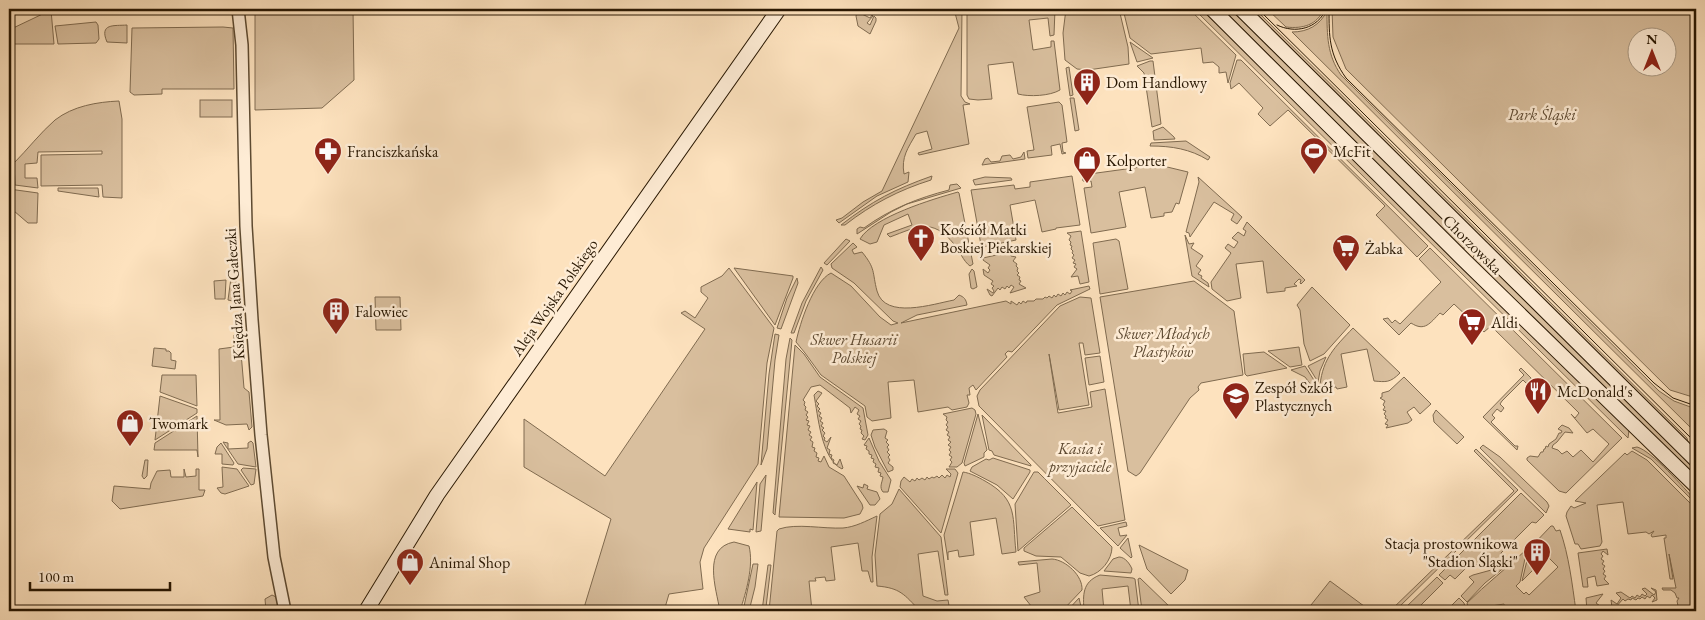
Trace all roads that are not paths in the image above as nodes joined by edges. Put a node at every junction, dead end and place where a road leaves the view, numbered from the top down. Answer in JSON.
{"nodes":[{"id":1,"x":238,"y":9,"type":"edge"},
{"id":2,"x":245,"y":9,"type":"edge"},
{"id":3,"x":779,"y":9,"type":"edge"},
{"id":4,"x":1212,"y":9,"type":"edge"},
{"id":5,"x":1241,"y":9,"type":"edge"},
{"id":6,"x":242,"y":45,"type":"junction"},
{"id":7,"x":1477,"y":244,"type":"junction"},
{"id":8,"x":1462,"y":258,"type":"junction"},
{"id":9,"x":1696,"y":460,"type":"edge"},
{"id":10,"x":1696,"y":486,"type":"edge"},
{"id":11,"x":273,"y":540,"type":"junction"},
{"id":12,"x":285,"y":611,"type":"edge"},
{"id":13,"x":291,"y":611,"type":"edge"},
{"id":14,"x":366,"y":611,"type":"edge"}],
"edges":[{"from":1,"to":6,"type":"street","name":"Księdza Jana Gałeczki"},
{"from":2,"to":6,"type":"street","name":"Księdza Jana Gałeczki"},
{"from":3,"to":14,"type":"main road","name":"Aleja Wojska Polskiego"},
{"from":4,"to":8,"type":"main road","name":"Chorzowska"},
{"from":5,"to":7,"type":"main road","name":"Chorzowska"},
{"from":6,"to":11,"type":"street","name":"Księdza Jana Gałeczki"},
{"from":7,"to":8,"type":"main road"},
{"from":7,"to":9,"type":"main road","name":"Chorzowska"},
{"from":8,"to":10,"type":"main road","name":"Chorzowska"},
{"from":11,"to":12,"type":"street","name":"Księdza Jana Gałeczki"},
{"from":11,"to":13,"type":"street","name":"Księdza Jana Gałeczki"}]}
